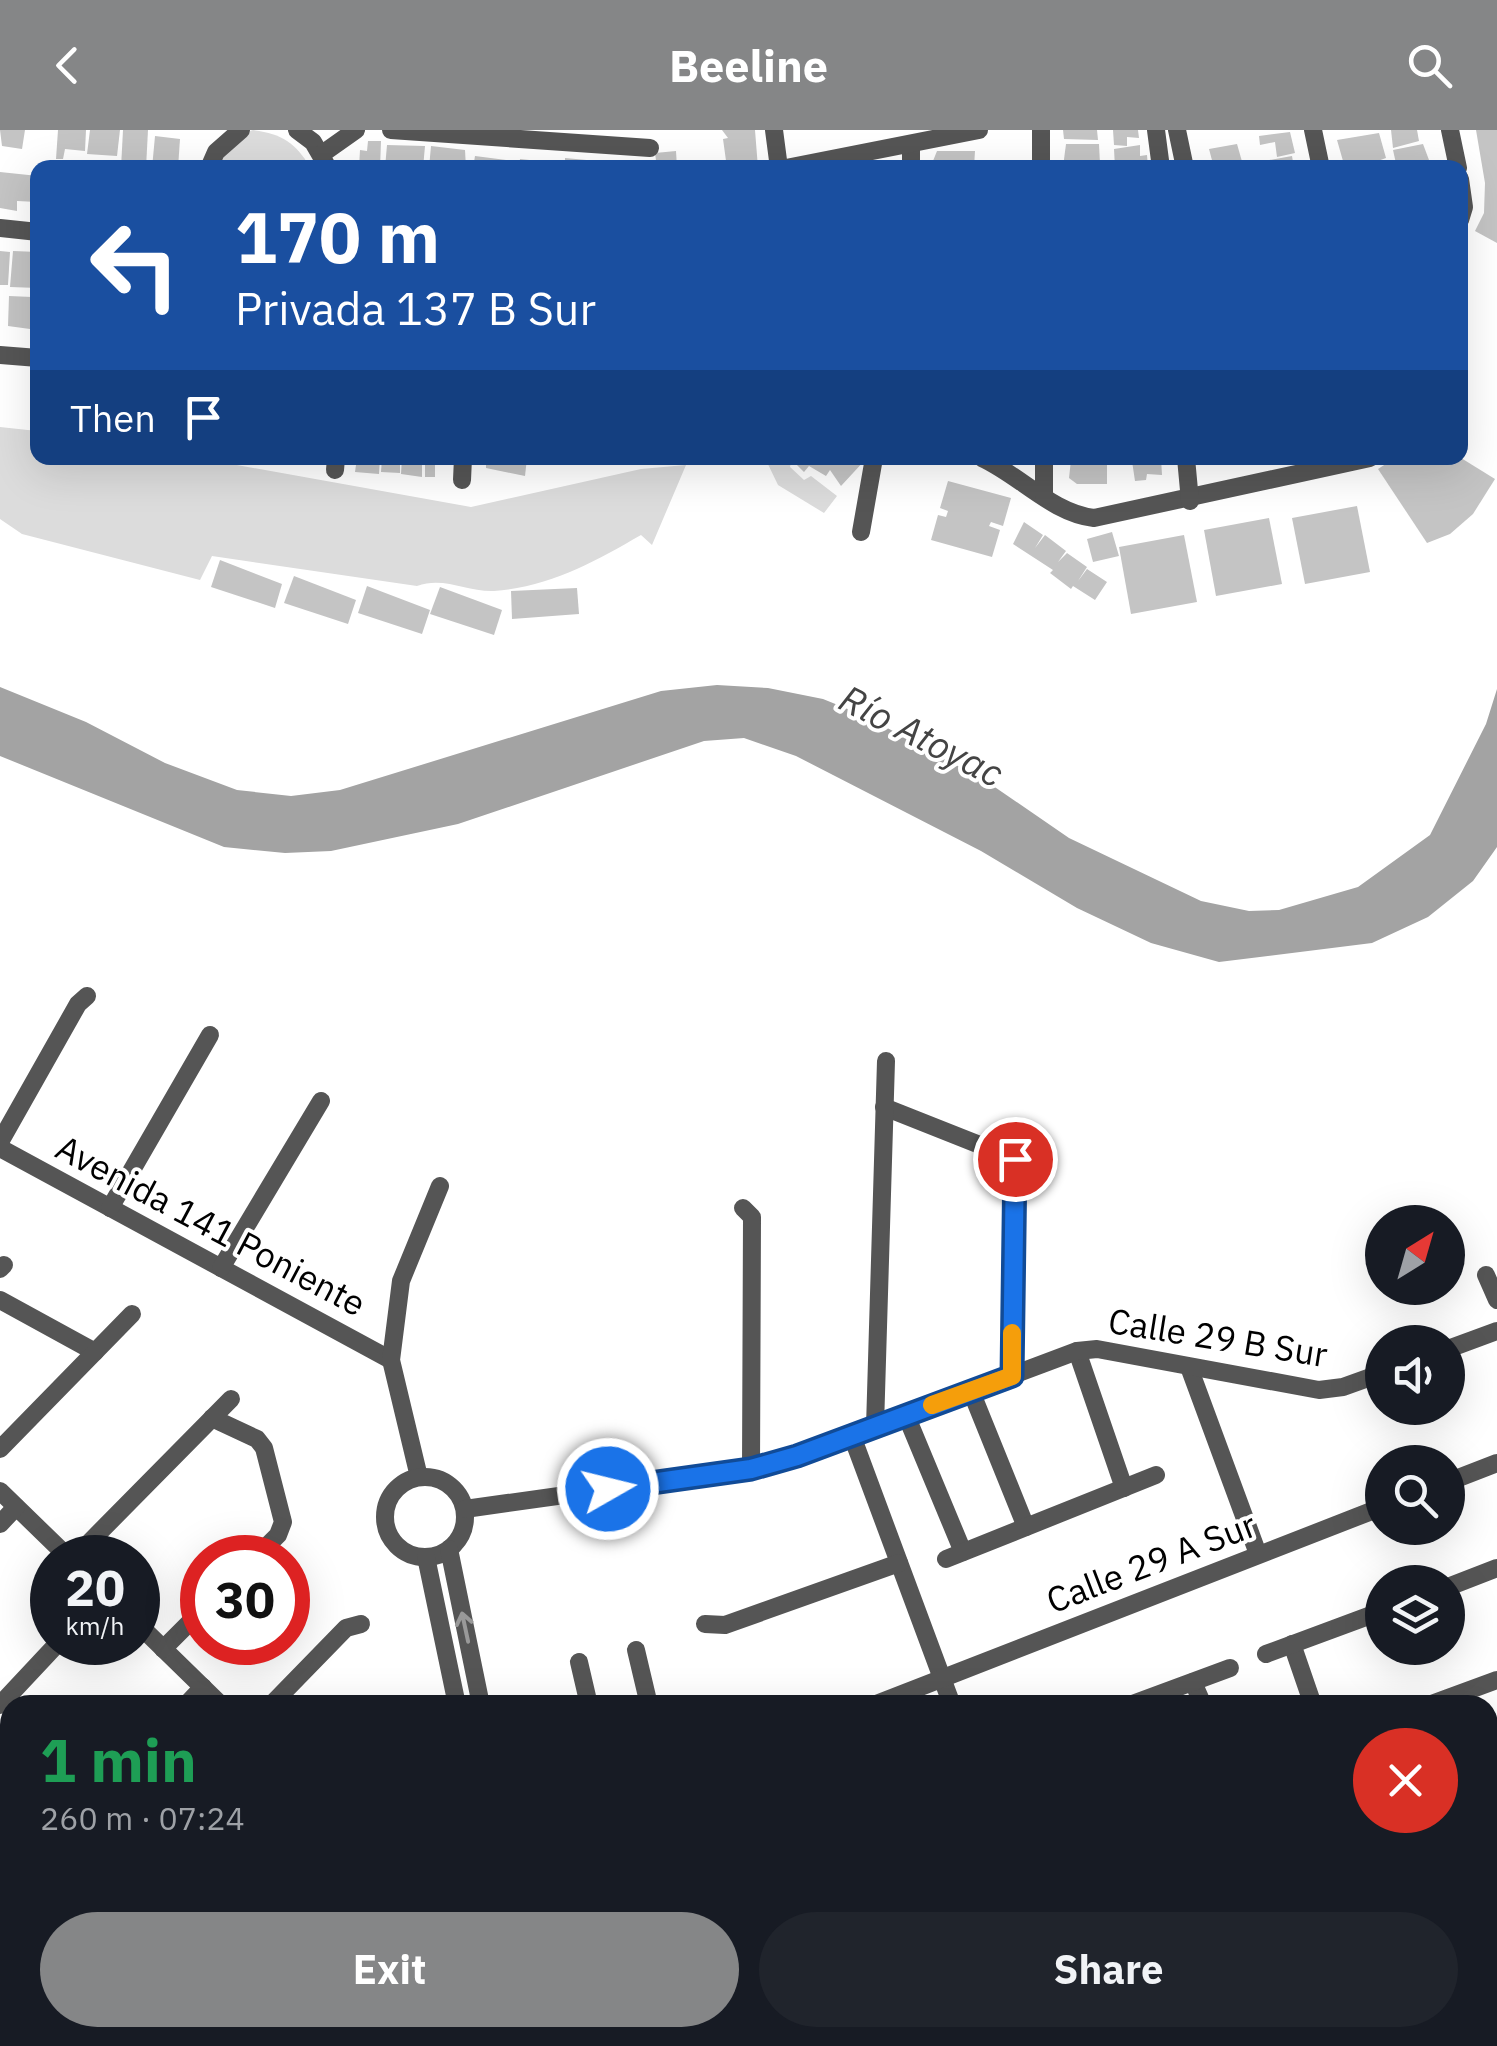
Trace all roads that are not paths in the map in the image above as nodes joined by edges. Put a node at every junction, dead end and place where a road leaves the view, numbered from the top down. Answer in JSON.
{"nodes":[{"id":1,"x":240,"y":130,"type":"edge"},
{"id":2,"x":297,"y":130,"type":"edge"},
{"id":3,"x":356,"y":130,"type":"edge"},
{"id":4,"x":390,"y":130,"type":"edge"},
{"id":5,"x":774,"y":130,"type":"edge"},
{"id":6,"x":979,"y":130,"type":"edge"},
{"id":7,"x":1040,"y":130,"type":"edge"},
{"id":8,"x":1156,"y":130,"type":"edge"},
{"id":9,"x":1177,"y":130,"type":"edge"},
{"id":10,"x":1313,"y":130,"type":"edge"},
{"id":11,"x":1450,"y":130,"type":"edge"},
{"id":12,"x":469,"y":132,"type":"edge"},
{"id":13,"x":614,"y":138,"type":"edge"},
{"id":14,"x":911,"y":144,"type":"junction"},
{"id":15,"x":650,"y":148,"type":"dead end"},
{"id":16,"x":212,"y":160,"type":"edge"},
{"id":17,"x":324,"y":160,"type":"edge"},
{"id":18,"x":326,"y":160,"type":"edge"},
{"id":19,"x":780,"y":160,"type":"edge"},
{"id":20,"x":825,"y":160,"type":"edge"},
{"id":21,"x":911,"y":160,"type":"edge"},
{"id":22,"x":1041,"y":160,"type":"edge"},
{"id":23,"x":1161,"y":160,"type":"edge"},
{"id":24,"x":1183,"y":160,"type":"edge"},
{"id":25,"x":1319,"y":160,"type":"edge"},
{"id":26,"x":1456,"y":160,"type":"edge"},
{"id":27,"x":0,"y":228,"type":"edge"},
{"id":28,"x":30,"y":231,"type":"edge"},
{"id":29,"x":0,"y":355,"type":"edge"},
{"id":30,"x":30,"y":357,"type":"edge"},
{"id":31,"x":463,"y":465,"type":"edge"},
{"id":32,"x":873,"y":465,"type":"edge"},
{"id":33,"x":993,"y":465,"type":"edge"},
{"id":34,"x":1044,"y":465,"type":"edge"},
{"id":35,"x":1187,"y":465,"type":"edge"},
{"id":36,"x":1302,"y":466,"type":"edge"},
{"id":37,"x":462,"y":480,"type":"dead end"},
{"id":38,"x":1044,"y":496,"type":"junction"},
{"id":39,"x":1190,"y":500,"type":"junction"},
{"id":40,"x":862,"y":532,"type":"dead end"},
{"id":41,"x":88,"y":996,"type":"dead end"},
{"id":42,"x":210,"y":1035,"type":"dead end"},
{"id":43,"x":886,"y":1061,"type":"dead end"},
{"id":44,"x":321,"y":1101,"type":"dead end"},
{"id":45,"x":884,"y":1107,"type":"junction"},
{"id":46,"x":1015,"y":1130,"type":"dead end"},
{"id":47,"x":0,"y":1145,"type":"edge"},
{"id":48,"x":1015,"y":1159,"type":"junction"},
{"id":49,"x":440,"y":1186,"type":"dead end"},
{"id":50,"x":110,"y":1208,"type":"junction"},
{"id":51,"x":743,"y":1208,"type":"dead end"},
{"id":52,"x":222,"y":1268,"type":"junction"},
{"id":53,"x":1486,"y":1275,"type":"dead end"},
{"id":54,"x":0,"y":1300,"type":"edge"},
{"id":55,"x":1497,"y":1300,"type":"edge"},
{"id":56,"x":132,"y":1314,"type":"dead end"},
{"id":57,"x":1497,"y":1331,"type":"edge"},
{"id":58,"x":1465,"y":1343,"type":"edge"},
{"id":59,"x":1077,"y":1351,"type":"junction"},
{"id":60,"x":94,"y":1352,"type":"junction"},
{"id":61,"x":391,"y":1360,"type":"junction"},
{"id":62,"x":1190,"y":1368,"type":"junction"},
{"id":63,"x":1012,"y":1376,"type":"junction"},
{"id":64,"x":1365,"y":1380,"type":"edge"},
{"id":65,"x":971,"y":1391,"type":"junction"},
{"id":66,"x":232,"y":1399,"type":"dead end"},
{"id":67,"x":906,"y":1415,"type":"junction"},
{"id":68,"x":212,"y":1418,"type":"junction"},
{"id":69,"x":875,"y":1427,"type":"junction"},
{"id":70,"x":852,"y":1436,"type":"junction"},
{"id":71,"x":0,"y":1450,"type":"edge"},
{"id":72,"x":1497,"y":1463,"type":"edge"},
{"id":73,"x":751,"y":1469,"type":"junction"},
{"id":74,"x":1156,"y":1475,"type":"dead end"},
{"id":75,"x":1465,"y":1475,"type":"edge"},
{"id":76,"x":418,"y":1477,"type":"junction"},
{"id":77,"x":1124,"y":1488,"type":"junction"},
{"id":78,"x":0,"y":1491,"type":"edge"},
{"id":79,"x":16,"y":1507,"type":"junction"},
{"id":80,"x":465,"y":1510,"type":"junction"},
{"id":81,"x":1365,"y":1513,"type":"edge"},
{"id":82,"x":0,"y":1524,"type":"edge"},
{"id":83,"x":1026,"y":1527,"type":"junction"},
{"id":84,"x":46,"y":1535,"type":"edge"},
{"id":85,"x":94,"y":1535,"type":"edge"},
{"id":86,"x":276,"y":1535,"type":"edge"},
{"id":87,"x":448,"y":1550,"type":"junction"},
{"id":88,"x":1258,"y":1554,"type":"junction"},
{"id":89,"x":426,"y":1557,"type":"junction"},
{"id":90,"x":900,"y":1563,"type":"junction"},
{"id":91,"x":1497,"y":1568,"type":"edge"},
{"id":92,"x":1465,"y":1580,"type":"edge"},
{"id":93,"x":1365,"y":1617,"type":"edge"},
{"id":94,"x":361,"y":1624,"type":"dead end"},
{"id":95,"x":705,"y":1624,"type":"dead end"},
{"id":96,"x":180,"y":1632,"type":"edge"},
{"id":97,"x":1292,"y":1644,"type":"junction"},
{"id":98,"x":160,"y":1646,"type":"edge"},
{"id":99,"x":163,"y":1649,"type":"junction"},
{"id":100,"x":636,"y":1650,"type":"dead end"},
{"id":101,"x":1266,"y":1654,"type":"dead end"},
{"id":102,"x":579,"y":1662,"type":"dead end"},
{"id":103,"x":38,"y":1665,"type":"edge"},
{"id":104,"x":1230,"y":1668,"type":"dead end"},
{"id":105,"x":943,"y":1678,"type":"junction"},
{"id":106,"x":1497,"y":1680,"type":"edge"},
{"id":107,"x":1193,"y":1682,"type":"junction"},
{"id":108,"x":203,"y":1687,"type":"junction"},
{"id":109,"x":10,"y":1695,"type":"edge"},
{"id":110,"x":195,"y":1695,"type":"edge"},
{"id":111,"x":211,"y":1695,"type":"edge"},
{"id":112,"x":281,"y":1695,"type":"edge"},
{"id":113,"x":456,"y":1695,"type":"edge"},
{"id":114,"x":480,"y":1695,"type":"edge"},
{"id":115,"x":587,"y":1695,"type":"edge"},
{"id":116,"x":647,"y":1695,"type":"edge"},
{"id":117,"x":900,"y":1695,"type":"edge"},
{"id":118,"x":949,"y":1695,"type":"edge"},
{"id":119,"x":1157,"y":1695,"type":"edge"},
{"id":120,"x":1198,"y":1695,"type":"edge"},
{"id":121,"x":1310,"y":1695,"type":"edge"},
{"id":122,"x":1456,"y":1695,"type":"edge"}],
"edges":[{"from":1,"to":16,"type":"street"},
{"from":2,"to":17,"type":"street"},
{"from":3,"to":18,"type":"street"},
{"from":4,"to":12,"type":"street"},
{"from":5,"to":19,"type":"street"},
{"from":6,"to":14,"type":"street"},
{"from":7,"to":22,"type":"street"},
{"from":8,"to":23,"type":"street"},
{"from":9,"to":24,"type":"street"},
{"from":10,"to":25,"type":"street"},
{"from":11,"to":26,"type":"street"},
{"from":12,"to":13,"type":"street"},
{"from":13,"to":15,"type":"street"},
{"from":14,"to":20,"type":"street"},
{"from":14,"to":21,"type":"street"},
{"from":27,"to":28,"type":"street"},
{"from":29,"to":30,"type":"street"},
{"from":31,"to":37,"type":"street"},
{"from":32,"to":40,"type":"street"},
{"from":33,"to":38,"type":"street"},
{"from":34,"to":38,"type":"street"},
{"from":35,"to":39,"type":"street"},
{"from":36,"to":39,"type":"street"},
{"from":38,"to":39,"type":"street"},
{"from":41,"to":47,"type":"street"},
{"from":42,"to":50,"type":"street"},
{"from":43,"to":45,"type":"street"},
{"from":44,"to":52,"type":"street"},
{"from":45,"to":48,"type":"street"},
{"from":45,"to":69,"type":"street"},
{"from":46,"to":48,"type":"street"},
{"from":47,"to":50,"type":"street","name":"Avenida 141 Poniente"},
{"from":48,"to":63,"type":"street"},
{"from":49,"to":61,"type":"street","name":"Avenida 141 Poniente"},
{"from":50,"to":52,"type":"street","name":"Avenida 141 Poniente"},
{"from":51,"to":73,"type":"street"},
{"from":52,"to":61,"type":"street","name":"Avenida 141 Poniente"},
{"from":53,"to":55,"type":"street"},
{"from":54,"to":60,"type":"street"},
{"from":56,"to":60,"type":"street"},
{"from":57,"to":58,"type":"street"},
{"from":59,"to":62,"type":"street","name":"Calle 29 B Sur"},
{"from":59,"to":63,"type":"street","name":"Calle 29 B Sur"},
{"from":59,"to":77,"type":"street"},
{"from":60,"to":71,"type":"street"},
{"from":61,"to":76,"type":"street","name":"Avenida 141 Poniente"},
{"from":62,"to":64,"type":"street","name":"Calle 29 B Sur"},
{"from":62,"to":88,"type":"street"},
{"from":63,"to":65,"type":"street","name":"Calle 29 B Sur"},
{"from":65,"to":67,"type":"street","name":"Calle 29 B Sur"},
{"from":65,"to":83,"type":"street"},
{"from":66,"to":68,"type":"street"},
{"from":67,"to":69,"type":"street","name":"Calle 29 B Sur"},
{"from":67,"to":83,"type":"street"},
{"from":68,"to":85,"type":"street"},
{"from":68,"to":86,"type":"street"},
{"from":69,"to":70,"type":"street","name":"Calle 29 B Sur"},
{"from":70,"to":73,"type":"street","name":"Calle 29 B Sur"},
{"from":70,"to":90,"type":"street"},
{"from":72,"to":75,"type":"street"},
{"from":73,"to":80,"type":"street","name":"Calle 29 B Sur"},
{"from":74,"to":77,"type":"street"},
{"from":76,"to":80,"type":"street"},
{"from":76,"to":89,"type":"street"},
{"from":77,"to":83,"type":"street"},
{"from":78,"to":79,"type":"street"},
{"from":79,"to":82,"type":"street"},
{"from":79,"to":84,"type":"street"},
{"from":80,"to":87,"type":"street"},
{"from":81,"to":88,"type":"street","name":"Calle 29 A Sur"},
{"from":87,"to":89,"type":"street"},
{"from":114,"to":87,"type":"street","one_way":true},
{"from":88,"to":105,"type":"street","name":"Calle 29 A Sur"},
{"from":89,"to":113,"type":"street"},
{"from":90,"to":95,"type":"street"},
{"from":90,"to":105,"type":"street"},
{"from":91,"to":92,"type":"street"},
{"from":93,"to":97,"type":"street"},
{"from":94,"to":112,"type":"street"},
{"from":96,"to":99,"type":"street"},
{"from":97,"to":101,"type":"street"},
{"from":97,"to":121,"type":"street"},
{"from":98,"to":99,"type":"street"},
{"from":99,"to":108,"type":"street"},
{"from":100,"to":116,"type":"street"},
{"from":102,"to":115,"type":"street"},
{"from":103,"to":109,"type":"street"},
{"from":104,"to":107,"type":"street"},
{"from":105,"to":117,"type":"street","name":"Calle 29 A Sur"},
{"from":105,"to":118,"type":"street"},
{"from":106,"to":122,"type":"street"},
{"from":107,"to":119,"type":"street"},
{"from":107,"to":120,"type":"street"},
{"from":108,"to":110,"type":"street"},
{"from":108,"to":111,"type":"street"}]}
